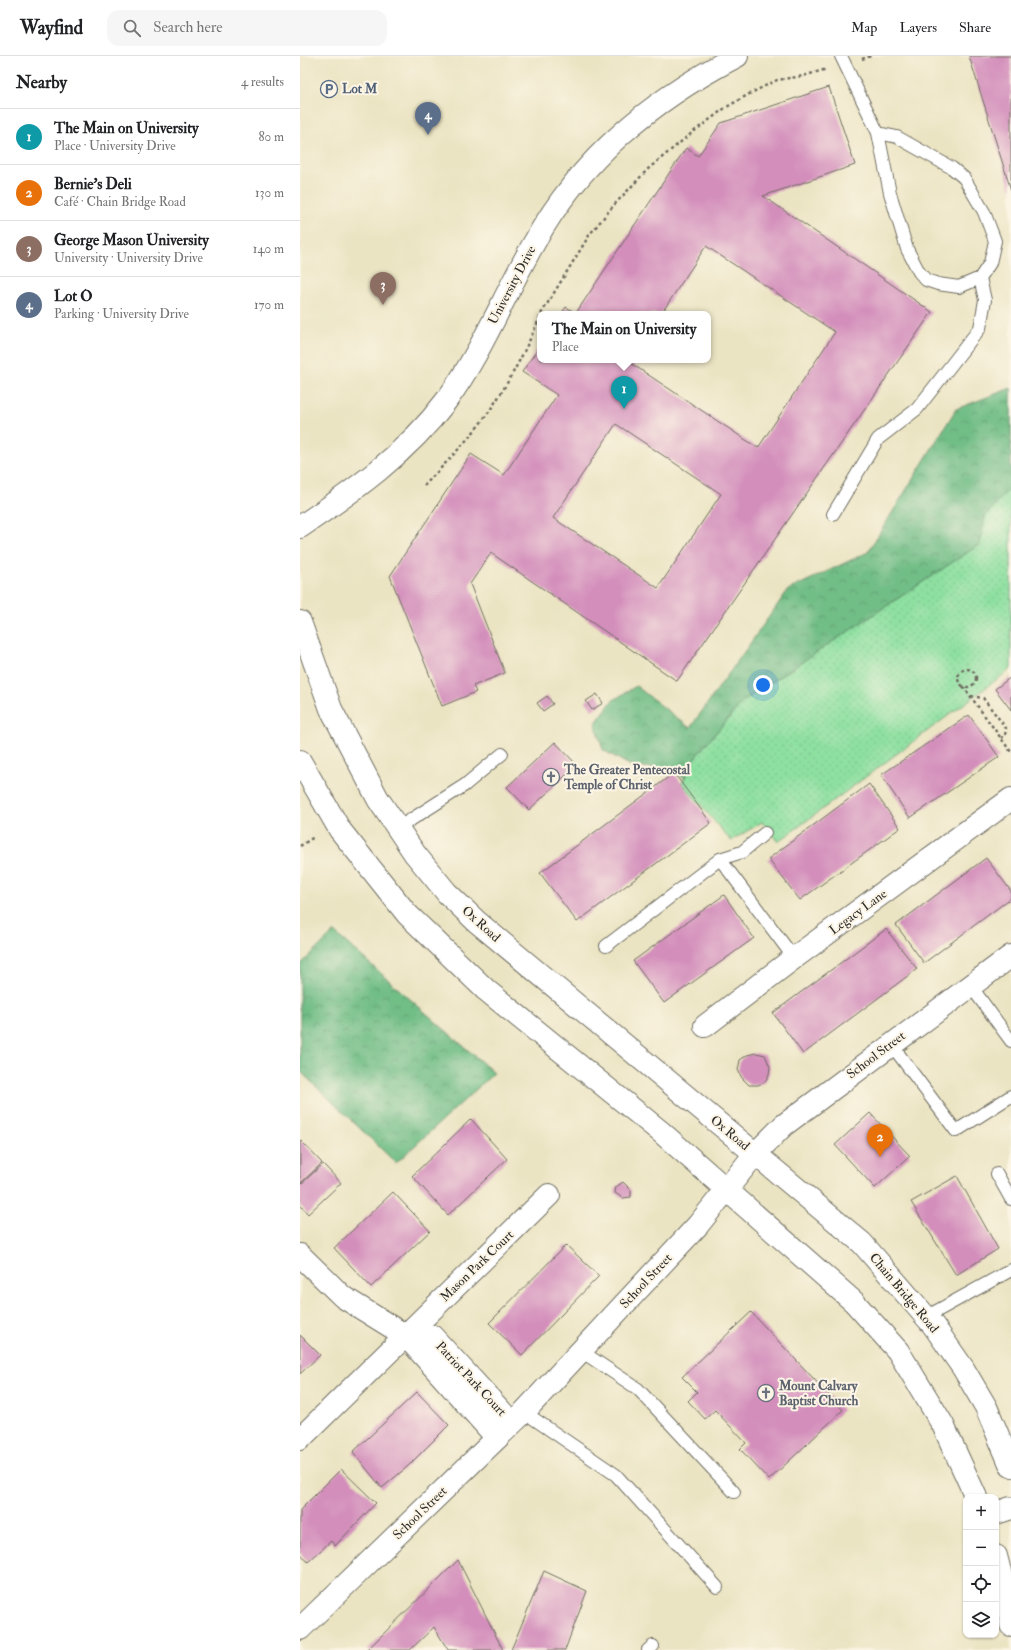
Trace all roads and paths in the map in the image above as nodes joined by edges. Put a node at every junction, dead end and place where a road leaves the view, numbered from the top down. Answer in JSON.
{"nodes":[{"id":1,"x":736,"y":56,"type":"edge"},
{"id":2,"x":841,"y":56,"type":"edge"},
{"id":3,"x":871,"y":56,"type":"edge"},
{"id":4,"x":863,"y":59,"type":"dead end"},
{"id":5,"x":825,"y":70,"type":"dead end"},
{"id":6,"x":878,"y":133,"type":"junction"},
{"id":7,"x":980,"y":278,"type":"junction"},
{"id":8,"x":543,"y":311,"type":"edge"},
{"id":9,"x":537,"y":324,"type":"edge"},
{"id":10,"x":424,"y":486,"type":"dead end"},
{"id":11,"x":833,"y":514,"type":"dead end"},
{"id":12,"x":300,"y":527,"type":"edge"},
{"id":13,"x":300,"y":622,"type":"edge"},
{"id":14,"x":964,"y":686,"type":"junction"},
{"id":15,"x":971,"y":696,"type":"junction"},
{"id":16,"x":1001,"y":738,"type":"junction"},
{"id":17,"x":1011,"y":752,"type":"edge"},
{"id":18,"x":502,"y":754,"type":"dead end"},
{"id":19,"x":300,"y":761,"type":"edge"},
{"id":20,"x":1011,"y":799,"type":"edge"},
{"id":21,"x":398,"y":828,"type":"junction"},
{"id":22,"x":765,"y":833,"type":"dead end"},
{"id":23,"x":314,"y":838,"type":"dead end"},
{"id":24,"x":300,"y":846,"type":"edge"},
{"id":25,"x":720,"y":859,"type":"junction"},
{"id":26,"x":606,"y":946,"type":"dead end"},
{"id":27,"x":1011,"y":956,"type":"edge"},
{"id":28,"x":794,"y":958,"type":"junction"},
{"id":29,"x":970,"y":986,"type":"junction"},
{"id":30,"x":705,"y":1026,"type":"dead end"},
{"id":31,"x":1011,"y":1041,"type":"edge"},
{"id":32,"x":891,"y":1044,"type":"junction"},
{"id":33,"x":1011,"y":1096,"type":"edge"},
{"id":34,"x":755,"y":1154,"type":"junction"},
{"id":35,"x":997,"y":1174,"type":"dead end"},
{"id":36,"x":727,"y":1188,"type":"junction"},
{"id":37,"x":549,"y":1195,"type":"dead end"},
{"id":38,"x":1011,"y":1198,"type":"edge"},
{"id":39,"x":300,"y":1255,"type":"edge"},
{"id":40,"x":1011,"y":1270,"type":"edge"},
{"id":41,"x":926,"y":1317,"type":"junction"},
{"id":42,"x":406,"y":1336,"type":"junction"},
{"id":43,"x":581,"y":1351,"type":"junction"},
{"id":44,"x":511,"y":1424,"type":"junction"},
{"id":45,"x":300,"y":1439,"type":"edge"},
{"id":46,"x":1011,"y":1466,"type":"edge"},
{"id":47,"x":734,"y":1492,"type":"dead end"},
{"id":48,"x":975,"y":1494,"type":"edge"},
{"id":49,"x":1011,"y":1508,"type":"edge"},
{"id":50,"x":999,"y":1512,"type":"edge"},
{"id":51,"x":999,"y":1566,"type":"edge"},
{"id":52,"x":717,"y":1587,"type":"dead end"},
{"id":53,"x":1011,"y":1625,"type":"edge"},
{"id":54,"x":300,"y":1629,"type":"edge"}],
"edges":[{"from":1,"to":12,"type":"street","name":"University Drive"},
{"from":2,"to":6,"type":"lane"},
{"from":3,"to":4,"type":"path"},
{"from":5,"to":8,"type":"path"},
{"from":6,"to":7,"type":"lane"},
{"from":6,"to":7,"type":"lane"},
{"from":7,"to":11,"type":"lane"},
{"from":9,"to":10,"type":"path"},
{"from":13,"to":21,"type":"street","name":"Ox Road"},
{"from":14,"to":14,"type":"path"},
{"from":14,"to":15,"type":"path"},
{"from":15,"to":16,"type":"path"},
{"from":15,"to":16,"type":"path"},
{"from":16,"to":17,"type":"path"},
{"from":18,"to":21,"type":"lane"},
{"from":19,"to":36,"type":"street"},
{"from":20,"to":28,"type":"street","name":"Legacy Lane"},
{"from":21,"to":34,"type":"street","name":"Ox Road"},
{"from":22,"to":25,"type":"lane"},
{"from":23,"to":24,"type":"path"},
{"from":25,"to":26,"type":"lane"},
{"from":25,"to":28,"type":"lane"},
{"from":27,"to":29,"type":"street","name":"School Street"},
{"from":28,"to":30,"type":"street","name":"Legacy Lane"},
{"from":29,"to":31,"type":"lane"},
{"from":29,"to":32,"type":"street","name":"School Street"},
{"from":32,"to":33,"type":"lane"},
{"from":32,"to":34,"type":"street","name":"School Street"},
{"from":34,"to":36,"type":"street","name":"School Street"},
{"from":34,"to":41,"type":"street","name":"Chain Bridge Road"},
{"from":35,"to":38,"type":"lane"},
{"from":36,"to":43,"type":"street","name":"School Street"},
{"from":36,"to":48,"type":"street"},
{"from":37,"to":42,"type":"street","name":"Mason Park Court"},
{"from":39,"to":42,"type":"street"},
{"from":40,"to":41,"type":"lane"},
{"from":41,"to":46,"type":"street","name":"Chain Bridge Road"},
{"from":42,"to":44,"type":"street","name":"Patriot Park Court"},
{"from":42,"to":45,"type":"street","name":"Mason Park Court"},
{"from":43,"to":44,"type":"street","name":"School Street"},
{"from":43,"to":47,"type":"lane"},
{"from":44,"to":52,"type":"lane"},
{"from":44,"to":54,"type":"street","name":"School Street"},
{"from":49,"to":50,"type":"street"},
{"from":51,"to":53,"type":"street"}]}
